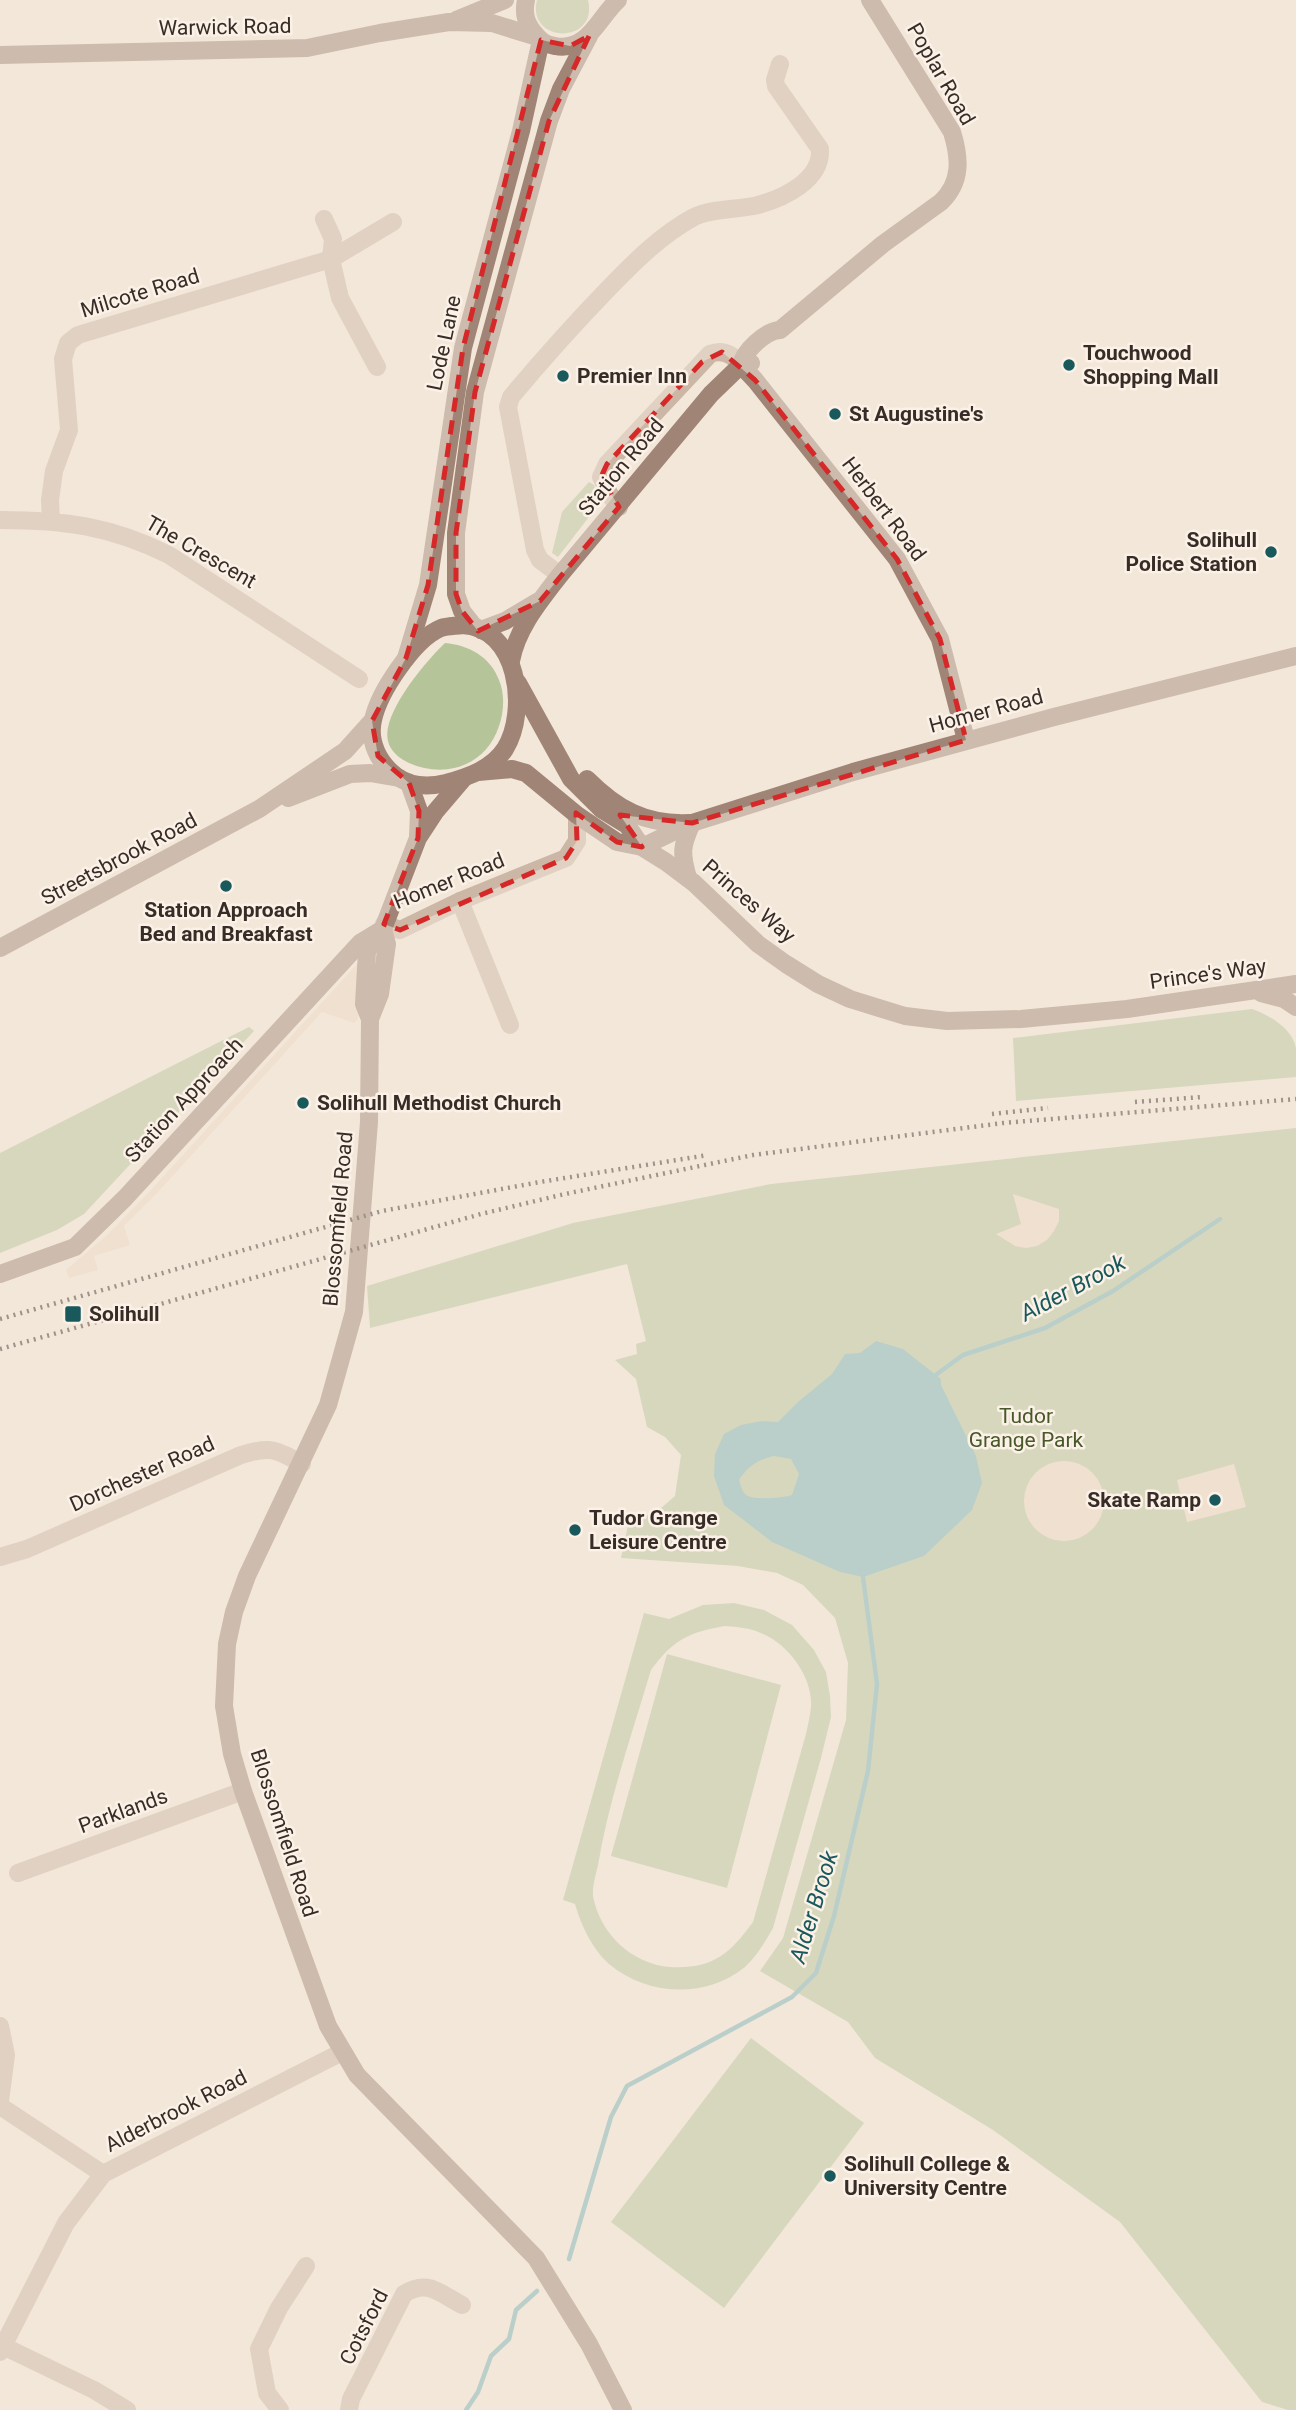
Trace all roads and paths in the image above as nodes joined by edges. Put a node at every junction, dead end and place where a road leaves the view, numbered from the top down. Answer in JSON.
{"nodes":[{"id":1,"x":505,"y":0,"type":"edge"},
{"id":2,"x":526,"y":0,"type":"edge"},
{"id":3,"x":600,"y":0,"type":"edge"},
{"id":4,"x":618,"y":0,"type":"edge"},
{"id":5,"x":870,"y":0,"type":"edge"},
{"id":6,"x":449,"y":22,"type":"junction"},
{"id":7,"x":592,"y":33,"type":"junction"},
{"id":8,"x":539,"y":39,"type":"junction"},
{"id":9,"x":0,"y":55,"type":"edge"},
{"id":10,"x":780,"y":64,"type":"dead end"},
{"id":11,"x":958,"y":176,"type":"joint"},
{"id":12,"x":324,"y":219,"type":"dead end"},
{"id":13,"x":393,"y":222,"type":"dead end"},
{"id":14,"x":331,"y":259,"type":"junction"},
{"id":15,"x":741,"y":365,"type":"junction"},
{"id":16,"x":377,"y":367,"type":"dead end"},
{"id":17,"x":619,"y":507,"type":"junction"},
{"id":18,"x":0,"y":520,"type":"edge"},
{"id":19,"x":51,"y":520,"type":"junction"},
{"id":20,"x":560,"y":575,"type":"junction"},
{"id":21,"x":540,"y":601,"type":"junction"},
{"id":22,"x":477,"y":627,"type":"junction"},
{"id":23,"x":1296,"y":656,"type":"edge"},
{"id":24,"x":406,"y":658,"type":"junction"},
{"id":25,"x":513,"y":669,"type":"junction"},
{"id":26,"x":359,"y":679,"type":"dead end"},
{"id":27,"x":372,"y":721,"type":"junction"},
{"id":28,"x":966,"y":740,"type":"junction"},
{"id":29,"x":551,"y":742,"type":"junction"},
{"id":30,"x":471,"y":775,"type":"junction"},
{"id":31,"x":404,"y":781,"type":"junction"},
{"id":32,"x":259,"y":809,"type":"junction"},
{"id":33,"x":578,"y":814,"type":"junction"},
{"id":34,"x":692,"y":823,"type":"junction"},
{"id":35,"x":418,"y":838,"type":"junction"},
{"id":36,"x":642,"y":846,"type":"junction"},
{"id":37,"x":688,"y":878,"type":"junction"},
{"id":38,"x":460,"y":901,"type":"junction"},
{"id":39,"x":384,"y":927,"type":"junction"},
{"id":40,"x":0,"y":948,"type":"edge"},
{"id":41,"x":1296,"y":984,"type":"edge"},
{"id":42,"x":1254,"y":991,"type":"junction"},
{"id":43,"x":1296,"y":1007,"type":"edge"},
{"id":44,"x":973,"y":1021,"type":"joint"},
{"id":45,"x":510,"y":1025,"type":"dead end"},
{"id":46,"x":0,"y":1273,"type":"edge"},
{"id":47,"x":302,"y":1464,"type":"junction"},
{"id":48,"x":0,"y":1557,"type":"edge"},
{"id":49,"x":243,"y":1791,"type":"junction"},
{"id":50,"x":18,"y":1873,"type":"dead end"},
{"id":51,"x":0,"y":2026,"type":"edge"},
{"id":52,"x":342,"y":2052,"type":"junction"},
{"id":53,"x":0,"y":2103,"type":"edge"},
{"id":54,"x":103,"y":2174,"type":"junction"},
{"id":55,"x":306,"y":2266,"type":"dead end"},
{"id":56,"x":461,"y":2305,"type":"dead end"},
{"id":57,"x":2,"y":2349,"type":"edge"},
{"id":58,"x":350,"y":2404,"type":"edge"},
{"id":59,"x":127,"y":2410,"type":"edge"},
{"id":60,"x":280,"y":2410,"type":"edge"},
{"id":61,"x":623,"y":2410,"type":"edge"}],
"edges":[{"from":1,"to":6,"type":"main road","name":"Warwick Road"},
{"from":2,"to":8,"type":"main road"},
{"from":3,"to":7,"type":"main road"},
{"from":4,"to":7,"type":"main road"},
{"from":5,"to":11,"type":"main road","name":"Poplar Road"},
{"from":6,"to":8,"type":"main road","name":"Warwick Road"},
{"from":6,"to":9,"type":"main road","name":"Warwick Road"},
{"from":7,"to":8,"type":"main road","name":"Warwick Road"},
{"from":7,"to":22,"type":"main road","name":"Lode Lane"},
{"from":8,"to":24,"type":"main road","name":"Lode Lane"},
{"from":10,"to":20,"type":"street"},
{"from":11,"to":15,"type":"main road","name":"Station Road"},
{"from":12,"to":14,"type":"street"},
{"from":13,"to":14,"type":"street","name":"Milcote Road"},
{"from":14,"to":16,"type":"street"},
{"from":14,"to":19,"type":"street","name":"Milcote Road"},
{"from":15,"to":17,"type":"main road","name":"Station Road"},
{"from":15,"to":17,"type":"street"},
{"from":15,"to":28,"type":"main road","name":"Herbert Road"},
{"from":17,"to":20,"type":"main road","name":"Station Road"},
{"from":18,"to":19,"type":"street","name":"The Crescent"},
{"from":19,"to":26,"type":"street","name":"The Crescent"},
{"from":20,"to":21,"type":"main road","name":"Station Road"},
{"from":21,"to":22,"type":"main road","name":"Station Road"},
{"from":21,"to":25,"type":"main road","name":"Station Road"},
{"from":22,"to":24,"type":"main road"},
{"from":22,"to":25,"type":"main road"},
{"from":23,"to":28,"type":"main road","name":"Homer Road"},
{"from":24,"to":27,"type":"main road"},
{"from":25,"to":29,"type":"main road","name":"Princes Way"},
{"from":25,"to":30,"type":"main road"},
{"from":27,"to":31,"type":"main road"},
{"from":27,"to":32,"type":"main road","name":"Streetsbrook Road"},
{"from":28,"to":34,"type":"main road","name":"Homer Road"},
{"from":29,"to":34,"type":"main road"},
{"from":29,"to":36,"type":"main road","name":"Princes Way"},
{"from":30,"to":31,"type":"main road"},
{"from":30,"to":33,"type":"main road","name":"Princes Way"},
{"from":30,"to":35,"type":"main road","name":"Blossomfield Road"},
{"from":31,"to":32,"type":"main road","name":"Streetsbrook Road"},
{"from":31,"to":35,"type":"main road","name":"Blossomfield Road"},
{"from":32,"to":40,"type":"main road","name":"Streetsbrook Road"},
{"from":33,"to":36,"type":"main road","name":"Princes Way"},
{"from":33,"to":38,"type":"street","name":"Homer Road"},
{"from":34,"to":36,"type":"main road","name":"Homer Road"},
{"from":34,"to":37,"type":"main road"},
{"from":35,"to":39,"type":"main road","name":"Blossomfield Road"},
{"from":36,"to":37,"type":"main road","name":"Princes Way"},
{"from":37,"to":44,"type":"main road","name":"Princes Way"},
{"from":38,"to":39,"type":"street","name":"Homer Road"},
{"from":38,"to":45,"type":"street"},
{"from":39,"to":46,"type":"main road","name":"Station Approach"},
{"from":39,"to":47,"type":"main road","name":"Blossomfield Road"},
{"from":41,"to":42,"type":"main road","name":"Prince's Way"},
{"from":42,"to":43,"type":"main road"},
{"from":42,"to":44,"type":"main road","name":"Prince's Way"},
{"from":47,"to":48,"type":"street","name":"Dorchester Road"},
{"from":47,"to":49,"type":"main road","name":"Blossomfield Road"},
{"from":49,"to":50,"type":"street","name":"Parklands"},
{"from":49,"to":52,"type":"main road","name":"Blossomfield Road"},
{"from":51,"to":53,"type":"street"},
{"from":52,"to":54,"type":"street","name":"Alderbrook Road"},
{"from":52,"to":61,"type":"main road","name":"Blossomfield Road"},
{"from":53,"to":54,"type":"street"},
{"from":54,"to":57,"type":"street","name":"Alderbrook Road"},
{"from":55,"to":60,"type":"street"},
{"from":56,"to":58,"type":"street","name":"Cotsford"},
{"from":57,"to":59,"type":"street"}]}
